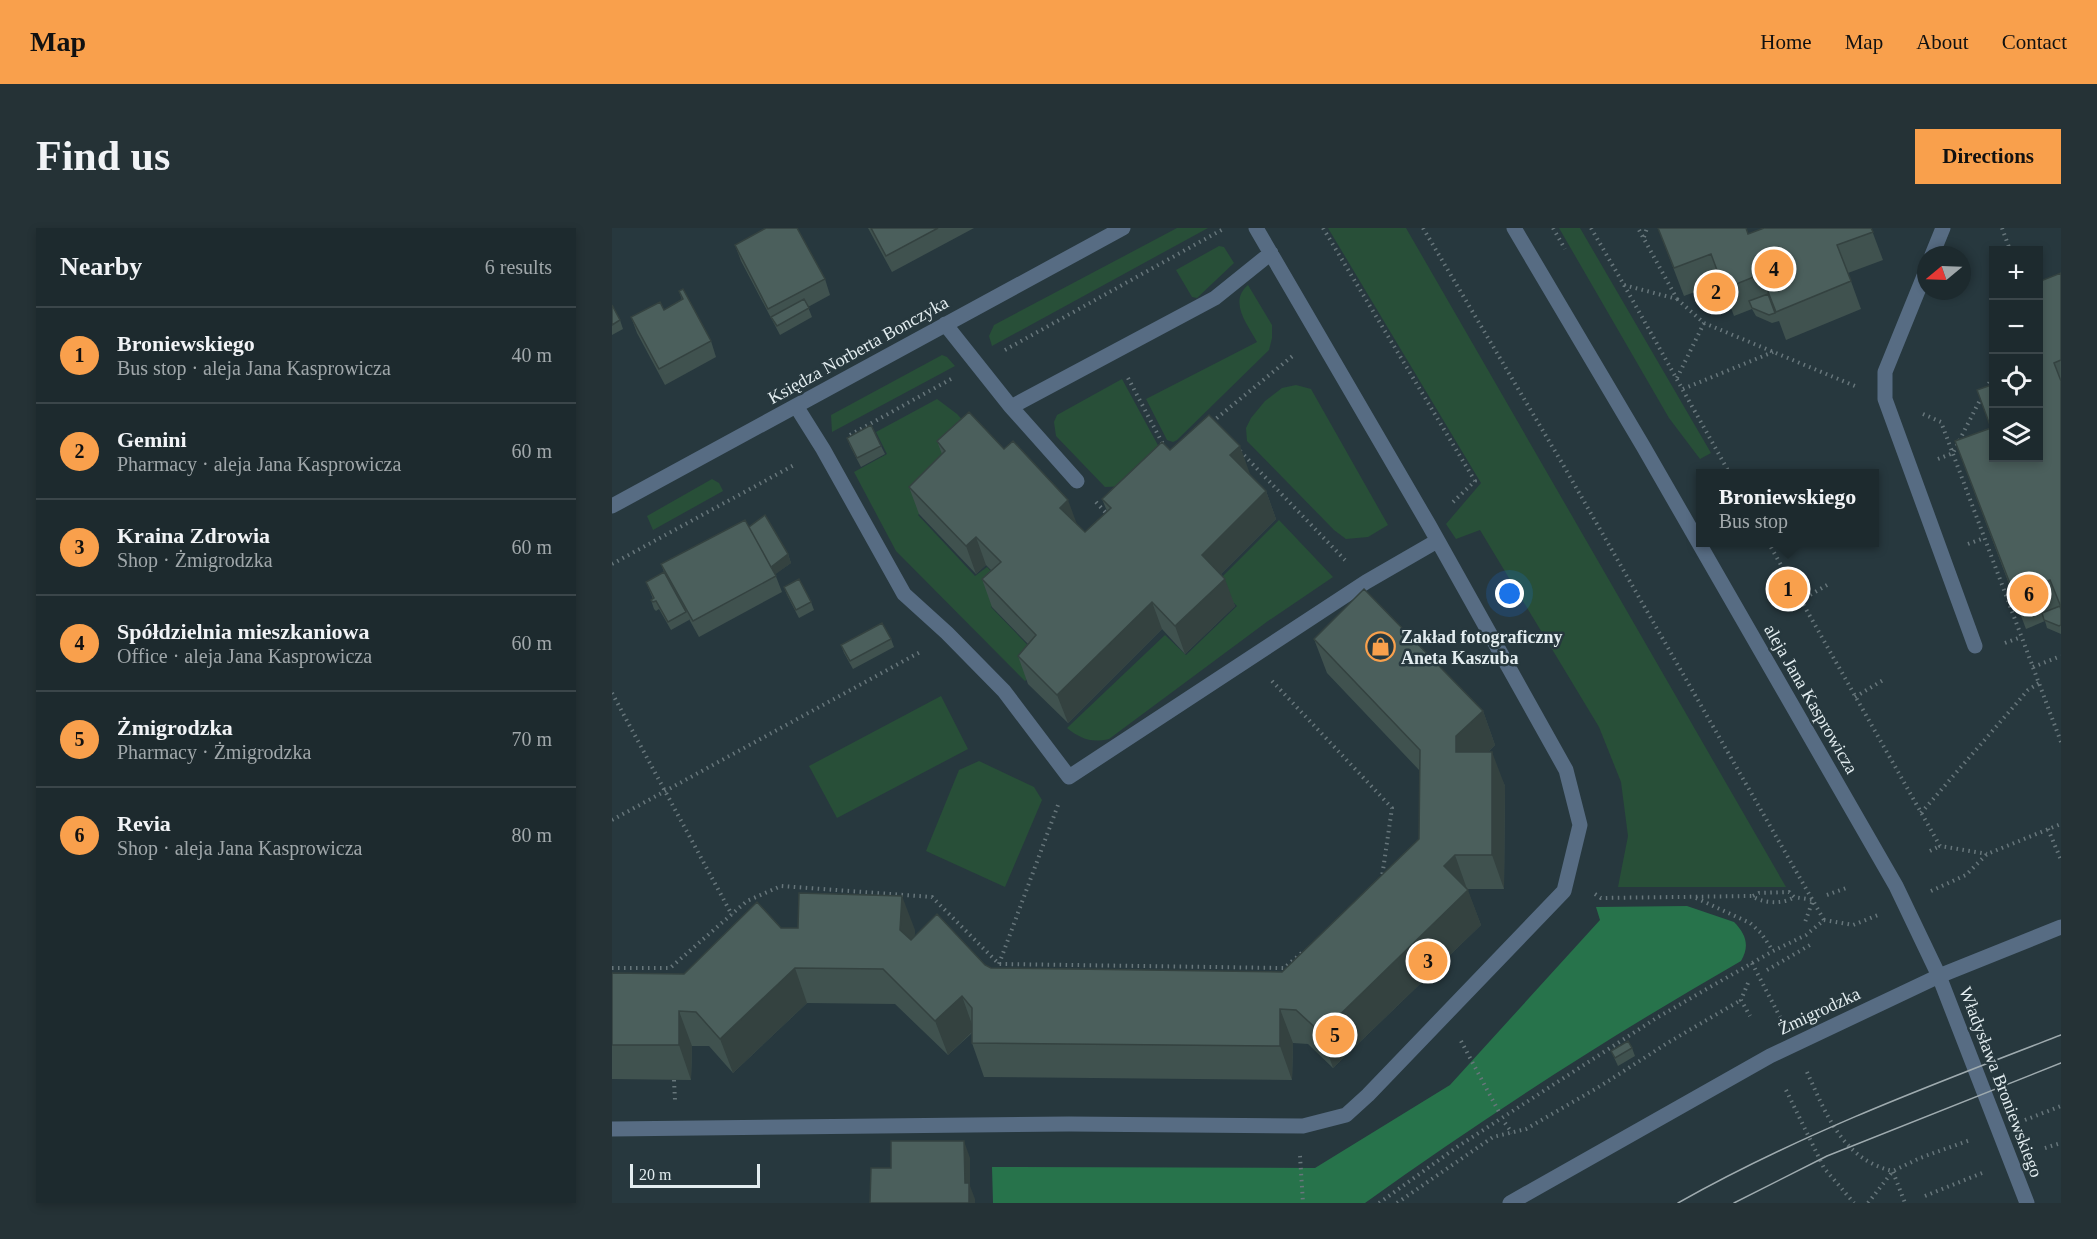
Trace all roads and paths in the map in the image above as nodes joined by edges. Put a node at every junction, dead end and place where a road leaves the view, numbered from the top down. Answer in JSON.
{"nodes":[{"id":1,"x":1123,"y":228,"type":"edge"},
{"id":2,"x":1225,"y":228,"type":"edge"},
{"id":3,"x":1256,"y":228,"type":"edge"},
{"id":4,"x":1323,"y":228,"type":"edge"},
{"id":5,"x":1423,"y":228,"type":"edge"},
{"id":6,"x":1514,"y":228,"type":"edge"},
{"id":7,"x":1592,"y":228,"type":"edge"},
{"id":8,"x":1638,"y":228,"type":"edge"},
{"id":9,"x":1647,"y":228,"type":"edge"},
{"id":10,"x":1943,"y":228,"type":"edge"},
{"id":11,"x":2002,"y":228,"type":"edge"},
{"id":12,"x":1644,"y":238,"type":"junction"},
{"id":13,"x":1936,"y":246,"type":"edge"},
{"id":14,"x":2009,"y":246,"type":"edge"},
{"id":15,"x":1271,"y":253,"type":"junction"},
{"id":16,"x":1624,"y":285,"type":"junction"},
{"id":17,"x":1917,"y":293,"type":"edge"},
{"id":18,"x":1704,"y":323,"type":"dead end"},
{"id":19,"x":945,"y":324,"type":"junction"},
{"id":20,"x":1319,"y":334,"type":"junction"},
{"id":21,"x":1114,"y":352,"type":"junction"},
{"id":22,"x":1773,"y":352,"type":"dead end"},
{"id":23,"x":997,"y":355,"type":"dead end"},
{"id":24,"x":952,"y":379,"type":"dead end"},
{"id":25,"x":1677,"y":379,"type":"junction"},
{"id":26,"x":1989,"y":384,"type":"edge"},
{"id":27,"x":1683,"y":389,"type":"junction"},
{"id":28,"x":796,"y":406,"type":"junction"},
{"id":29,"x":1011,"y":407,"type":"junction"},
{"id":30,"x":1219,"y":430,"type":"edge"},
{"id":31,"x":1235,"y":447,"type":"edge"},
{"id":32,"x":1166,"y":448,"type":"edge"},
{"id":33,"x":823,"y":449,"type":"junction"},
{"id":34,"x":1953,"y":453,"type":"dead end"},
{"id":35,"x":1727,"y":469,"type":"edge"},
{"id":36,"x":1077,"y":481,"type":"joint"},
{"id":37,"x":612,"y":506,"type":"edge"},
{"id":38,"x":1115,"y":507,"type":"edge"},
{"id":39,"x":1429,"y":525,"type":"junction"},
{"id":40,"x":1696,"y":538,"type":"edge"},
{"id":41,"x":1437,"y":542,"type":"junction"},
{"id":42,"x":1701,"y":547,"type":"edge"},
{"id":43,"x":1770,"y":547,"type":"edge"},
{"id":44,"x":612,"y":564,"type":"edge"},
{"id":45,"x":1366,"y":582,"type":"junction"},
{"id":46,"x":1827,"y":585,"type":"dead end"},
{"id":47,"x":1800,"y":601,"type":"junction"},
{"id":48,"x":947,"y":633,"type":"junction"},
{"id":49,"x":1976,"y":646,"type":"dead end"},
{"id":50,"x":2061,"y":656,"type":"edge"},
{"id":51,"x":1251,"y":658,"type":"junction"},
{"id":52,"x":2032,"y":667,"type":"dead end"},
{"id":53,"x":1885,"y":679,"type":"dead end"},
{"id":54,"x":612,"y":693,"type":"edge"},
{"id":55,"x":1855,"y":697,"type":"junction"},
{"id":56,"x":2061,"y":742,"type":"edge"},
{"id":57,"x":1069,"y":777,"type":"junction"},
{"id":58,"x":665,"y":792,"type":"junction"},
{"id":59,"x":1921,"y":814,"type":"junction"},
{"id":60,"x":612,"y":820,"type":"edge"},
{"id":61,"x":2061,"y":824,"type":"edge"},
{"id":62,"x":2048,"y":829,"type":"junction"},
{"id":63,"x":1940,"y":846,"type":"junction"},
{"id":64,"x":1930,"y":851,"type":"dead end"},
{"id":65,"x":2061,"y":860,"type":"edge"},
{"id":66,"x":1381,"y":883,"type":"edge"},
{"id":67,"x":1846,"y":888,"type":"dead end"},
{"id":68,"x":1593,"y":892,"type":"dead end"},
{"id":69,"x":1827,"y":895,"type":"dead end"},
{"id":70,"x":1752,"y":896,"type":"junction"},
{"id":71,"x":1693,"y":897,"type":"junction"},
{"id":72,"x":1794,"y":897,"type":"junction"},
{"id":73,"x":1601,"y":898,"type":"junction"},
{"id":74,"x":1814,"y":900,"type":"junction"},
{"id":75,"x":1597,"y":902,"type":"dead end"},
{"id":76,"x":732,"y":915,"type":"junction"},
{"id":77,"x":1804,"y":925,"type":"dead end"},
{"id":78,"x":2061,"y":927,"type":"edge"},
{"id":79,"x":1311,"y":945,"type":"edge"},
{"id":80,"x":1810,"y":945,"type":"dead end"},
{"id":81,"x":1773,"y":951,"type":"junction"},
{"id":82,"x":1752,"y":963,"type":"junction"},
{"id":83,"x":999,"y":964,"type":"junction"},
{"id":84,"x":612,"y":968,"type":"edge"},
{"id":85,"x":670,"y":968,"type":"junction"},
{"id":86,"x":1767,"y":970,"type":"dead end"},
{"id":87,"x":1939,"y":976,"type":"junction"},
{"id":88,"x":671,"y":978,"type":"edge"},
{"id":89,"x":1748,"y":983,"type":"dead end"},
{"id":90,"x":1742,"y":1000,"type":"junction"},
{"id":91,"x":1775,"y":1006,"type":"dead end"},
{"id":92,"x":1447,"y":1013,"type":"junction"},
{"id":93,"x":1750,"y":1016,"type":"dead end"},
{"id":94,"x":1809,"y":1077,"type":"dead end"},
{"id":95,"x":1786,"y":1090,"type":"dead end"},
{"id":96,"x":2061,"y":1106,"type":"edge"},
{"id":97,"x":1499,"y":1112,"type":"dead end"},
{"id":98,"x":2032,"y":1118,"type":"dead end"},
{"id":99,"x":1505,"y":1123,"type":"dead end"},
{"id":100,"x":1299,"y":1125,"type":"junction"},
{"id":101,"x":612,"y":1129,"type":"edge"},
{"id":102,"x":1512,"y":1133,"type":"junction"},
{"id":103,"x":1970,"y":1140,"type":"dead end"},
{"id":104,"x":2061,"y":1143,"type":"edge"},
{"id":105,"x":2045,"y":1148,"type":"dead end"},
{"id":106,"x":1893,"y":1171,"type":"junction"},
{"id":107,"x":1983,"y":1173,"type":"dead end"},
{"id":108,"x":1924,"y":1196,"type":"dead end"},
{"id":109,"x":1303,"y":1203,"type":"edge"},
{"id":110,"x":1379,"y":1203,"type":"edge"},
{"id":111,"x":1397,"y":1203,"type":"edge"},
{"id":112,"x":1510,"y":1203,"type":"edge"},
{"id":113,"x":1854,"y":1203,"type":"edge"},
{"id":114,"x":1868,"y":1203,"type":"edge"},
{"id":115,"x":1905,"y":1203,"type":"edge"},
{"id":116,"x":2027,"y":1203,"type":"edge"}],
"edges":[{"from":1,"to":19,"type":"street","name":"Księdza Norberta Bonczyka"},
{"from":2,"to":23,"type":"path"},
{"from":3,"to":15,"type":"street"},
{"from":4,"to":39,"type":"path"},
{"from":5,"to":74,"type":"path"},
{"from":6,"to":40,"type":"street","name":"aleja Jana Kasprowicza"},
{"from":7,"to":16,"type":"path"},
{"from":8,"to":12,"type":"path"},
{"from":9,"to":12,"type":"path"},
{"from":10,"to":13,"type":"street"},
{"from":11,"to":14,"type":"path"},
{"from":12,"to":16,"type":"path"},
{"from":15,"to":20,"type":"street"},
{"from":15,"to":21,"type":"street"},
{"from":16,"to":25,"type":"path"},
{"from":17,"to":49,"type":"street"},
{"from":18,"to":25,"type":"path"},
{"from":19,"to":28,"type":"street","name":"Księdza Norberta Bonczyka"},
{"from":19,"to":29,"type":"street"},
{"from":20,"to":30,"type":"path"},
{"from":20,"to":39,"type":"street"},
{"from":21,"to":29,"type":"street"},
{"from":21,"to":32,"type":"path"},
{"from":22,"to":27,"type":"path"},
{"from":24,"to":33,"type":"path"},
{"from":25,"to":27,"type":"path"},
{"from":26,"to":34,"type":"path"},
{"from":27,"to":35,"type":"path"},
{"from":28,"to":33,"type":"street"},
{"from":28,"to":37,"type":"street","name":"Księdza Norberta Bonczyka"},
{"from":29,"to":36,"type":"street"},
{"from":31,"to":45,"type":"path"},
{"from":33,"to":44,"type":"path"},
{"from":33,"to":48,"type":"street"},
{"from":36,"to":38,"type":"path"},
{"from":39,"to":41,"type":"street"},
{"from":41,"to":45,"type":"street"},
{"from":41,"to":92,"type":"street"},
{"from":42,"to":87,"type":"street","name":"aleja Jana Kasprowicza"},
{"from":43,"to":47,"type":"path"},
{"from":45,"to":51,"type":"street"},
{"from":46,"to":47,"type":"path"},
{"from":47,"to":55,"type":"path"},
{"from":48,"to":57,"type":"street"},
{"from":48,"to":58,"type":"path"},
{"from":50,"to":52,"type":"path"},
{"from":51,"to":57,"type":"street"},
{"from":51,"to":66,"type":"path"},
{"from":53,"to":55,"type":"path"},
{"from":54,"to":58,"type":"path"},
{"from":55,"to":59,"type":"path"},
{"from":56,"to":59,"type":"path"},
{"from":57,"to":83,"type":"path"},
{"from":58,"to":60,"type":"path"},
{"from":58,"to":76,"type":"path"},
{"from":59,"to":63,"type":"path"},
{"from":61,"to":62,"type":"path"},
{"from":62,"to":63,"type":"path"},
{"from":62,"to":65,"type":"path"},
{"from":63,"to":64,"type":"path"},
{"from":67,"to":69,"type":"path"},
{"from":68,"to":73,"type":"path"},
{"from":70,"to":71,"type":"path"},
{"from":70,"to":72,"type":"path"},
{"from":70,"to":72,"type":"path"},
{"from":71,"to":73,"type":"path"},
{"from":71,"to":81,"type":"path"},
{"from":72,"to":74,"type":"path"},
{"from":73,"to":75,"type":"path"},
{"from":74,"to":77,"type":"path"},
{"from":74,"to":81,"type":"path"},
{"from":76,"to":83,"type":"path"},
{"from":76,"to":85,"type":"path"},
{"from":78,"to":87,"type":"street","name":"Żmigrodzka"},
{"from":79,"to":83,"type":"path"},
{"from":80,"to":86,"type":"path"},
{"from":81,"to":82,"type":"path"},
{"from":82,"to":91,"type":"path"},
{"from":82,"to":110,"type":"path"},
{"from":84,"to":85,"type":"path"},
{"from":85,"to":88,"type":"path"},
{"from":87,"to":112,"type":"street","name":"Żmigrodzka"},
{"from":87,"to":116,"type":"street","name":"Władysława Broniewskiego"},
{"from":89,"to":90,"type":"path"},
{"from":90,"to":93,"type":"path"},
{"from":90,"to":102,"type":"path"},
{"from":92,"to":97,"type":"path"},
{"from":92,"to":100,"type":"street"},
{"from":94,"to":106,"type":"path"},
{"from":95,"to":113,"type":"path"},
{"from":96,"to":98,"type":"path"},
{"from":99,"to":102,"type":"path"},
{"from":100,"to":101,"type":"street"},
{"from":100,"to":109,"type":"path"},
{"from":102,"to":111,"type":"path"},
{"from":103,"to":106,"type":"path"},
{"from":104,"to":105,"type":"path"},
{"from":106,"to":114,"type":"path"},
{"from":106,"to":115,"type":"path"},
{"from":107,"to":108,"type":"path"}]}
